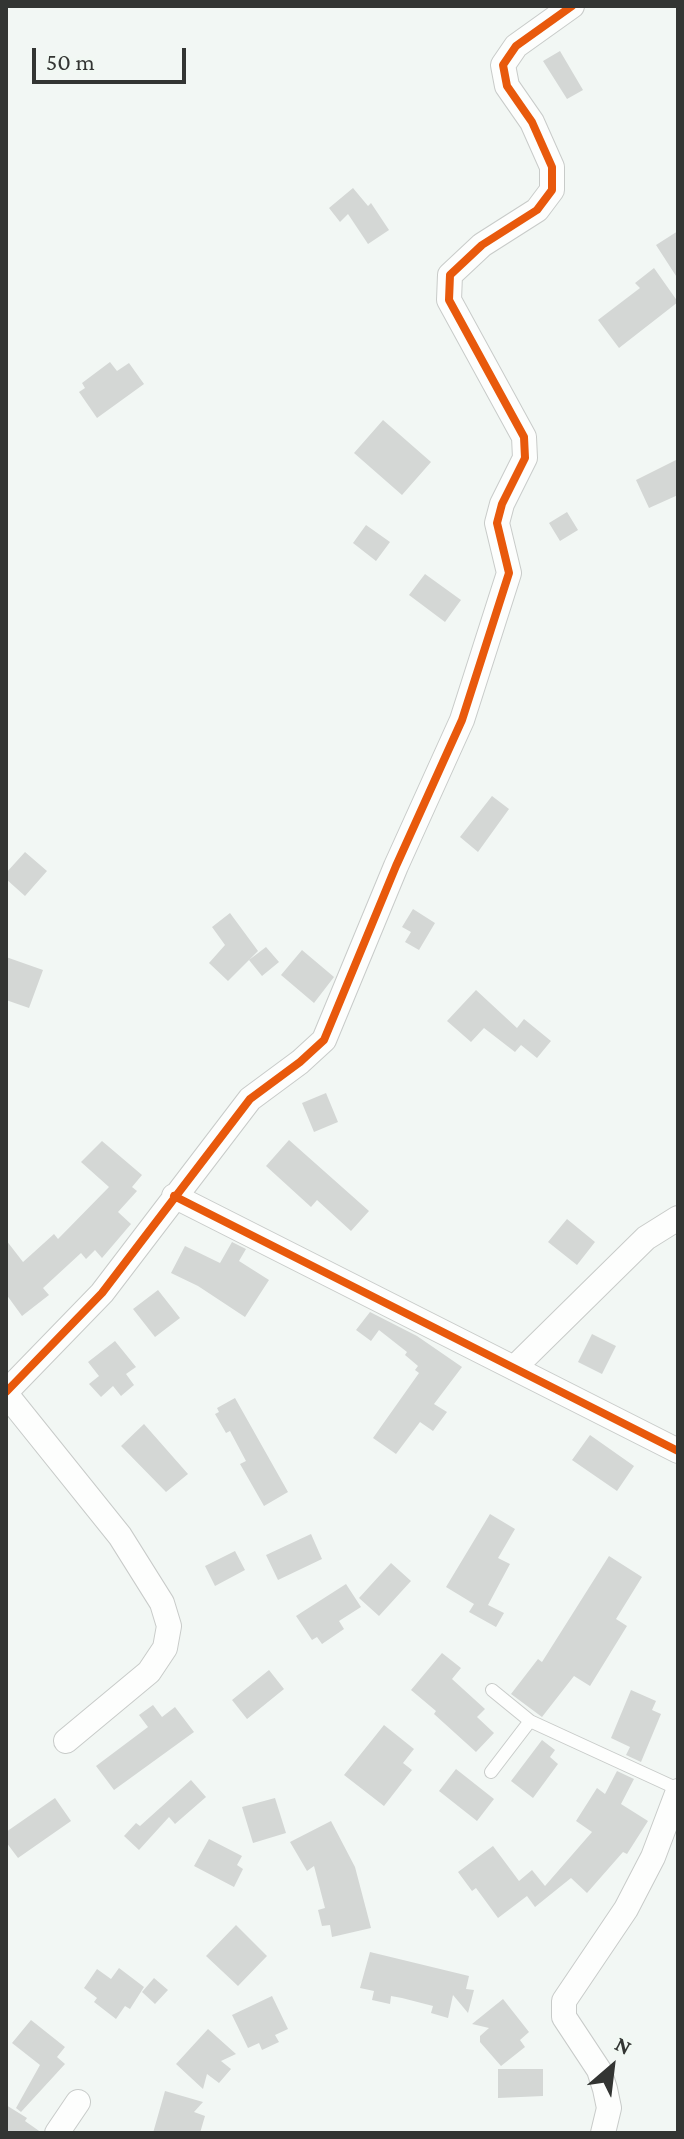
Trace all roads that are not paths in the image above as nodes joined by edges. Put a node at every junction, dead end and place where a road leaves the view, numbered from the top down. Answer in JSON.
{"nodes":[{"id":1,"x":572,"y":6,"type":"edge"},
{"id":2,"x":174,"y":1196,"type":"junction"},
{"id":3,"x":678,"y":1218,"type":"edge"},
{"id":4,"x":514,"y":1368,"type":"junction"},
{"id":5,"x":6,"y":1393,"type":"edge"},
{"id":6,"x":678,"y":1451,"type":"edge"},
{"id":7,"x":492,"y":1690,"type":"dead end"},
{"id":8,"x":530,"y":1721,"type":"junction"},
{"id":9,"x":66,"y":1741,"type":"dead end"},
{"id":10,"x":491,"y":1772,"type":"dead end"},
{"id":11,"x":678,"y":1790,"type":"edge"},
{"id":12,"x":78,"y":2102,"type":"dead end"},
{"id":13,"x":57,"y":2133,"type":"edge"},
{"id":14,"x":603,"y":2133,"type":"edge"}],
"edges":[{"from":1,"to":2,"type":"street"},
{"from":2,"to":4,"type":"street"},
{"from":2,"to":5,"type":"street"},
{"from":3,"to":4,"type":"street"},
{"from":4,"to":6,"type":"street"},
{"from":5,"to":9,"type":"street"},
{"from":7,"to":8,"type":"lane"},
{"from":8,"to":10,"type":"lane"},
{"from":8,"to":11,"type":"lane"},
{"from":11,"to":14,"type":"street"},
{"from":12,"to":13,"type":"street"}]}
